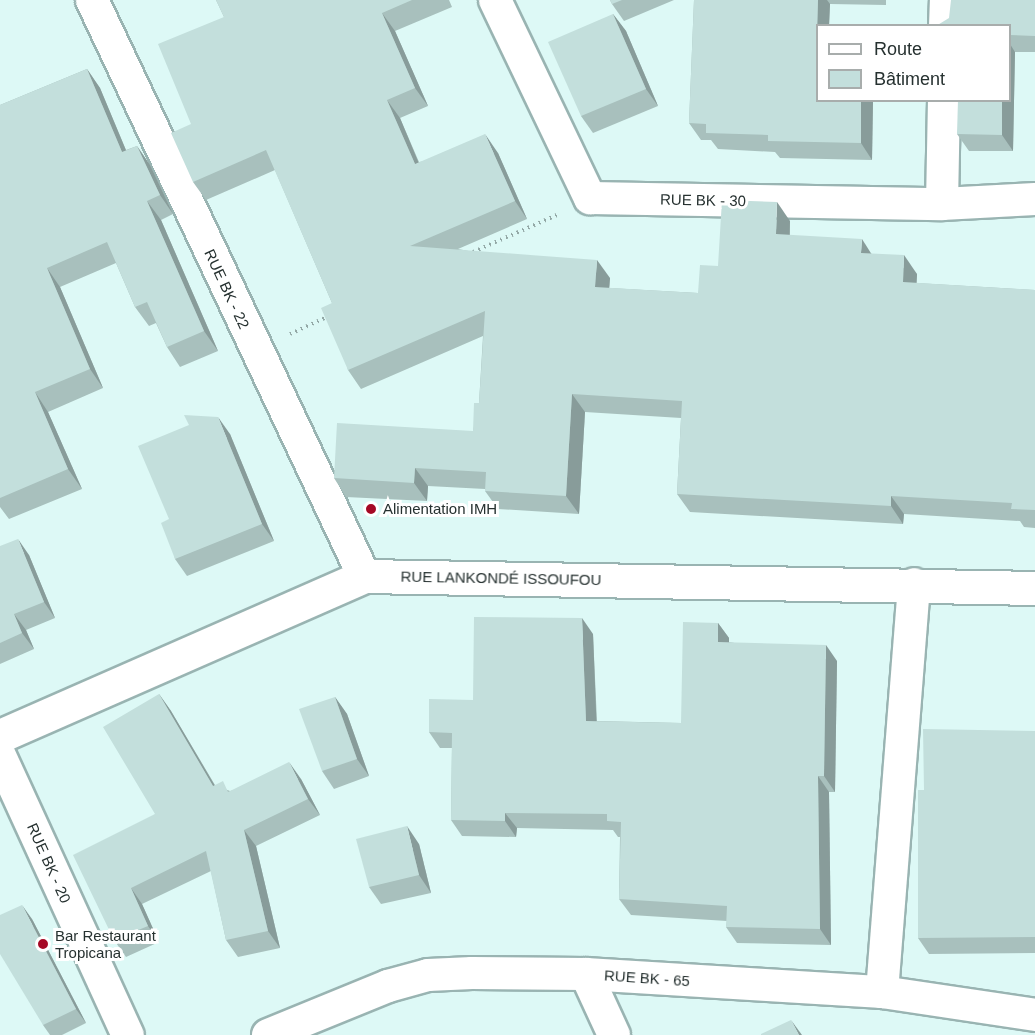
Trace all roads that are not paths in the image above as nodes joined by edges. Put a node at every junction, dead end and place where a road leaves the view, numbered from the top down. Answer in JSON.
{"nodes":[{"id":1,"x":92,"y":0,"type":"edge"},
{"id":2,"x":495,"y":0,"type":"edge"},
{"id":3,"x":946,"y":0,"type":"edge"},
{"id":4,"x":945,"y":24,"type":"edge"},
{"id":5,"x":944,"y":102,"type":"edge"},
{"id":6,"x":1035,"y":199,"type":"edge"},
{"id":7,"x":942,"y":204,"type":"junction"},
{"id":8,"x":364,"y":576,"type":"junction"},
{"id":9,"x":914,"y":584,"type":"junction"},
{"id":10,"x":1035,"y":588,"type":"edge"},
{"id":11,"x":0,"y":736,"type":"edge"},
{"id":12,"x":0,"y":756,"type":"edge"},
{"id":13,"x":586,"y":974,"type":"junction"},
{"id":14,"x":882,"y":992,"type":"junction"},
{"id":15,"x":1035,"y":1016,"type":"edge"},
{"id":16,"x":128,"y":1035,"type":"edge"},
{"id":17,"x":268,"y":1035,"type":"edge"},
{"id":18,"x":614,"y":1035,"type":"edge"}],
"edges":[{"from":1,"to":8,"type":"street","name":"RUE BK - 22"},
{"from":2,"to":7,"type":"street","name":"RUE BK - 30"},
{"from":3,"to":4,"type":"street"},
{"from":5,"to":7,"type":"street"},
{"from":6,"to":7,"type":"street","name":"RUE BK - 30"},
{"from":8,"to":9,"type":"street","name":"RUE LANKONDÉ ISSOUFOU"},
{"from":8,"to":11,"type":"street","name":"RUE LANKONDÉ ISSOUFOU"},
{"from":9,"to":10,"type":"street","name":"RUE LANKONDÉ ISSOUFOU"},
{"from":9,"to":14,"type":"street"},
{"from":12,"to":16,"type":"street","name":"RUE BK - 20"},
{"from":13,"to":14,"type":"street","name":"RUE BK - 65"},
{"from":13,"to":17,"type":"street","name":"RUE BK - 65"},
{"from":13,"to":18,"type":"street"},
{"from":14,"to":15,"type":"street","name":"RUE BK - 65"}]}
